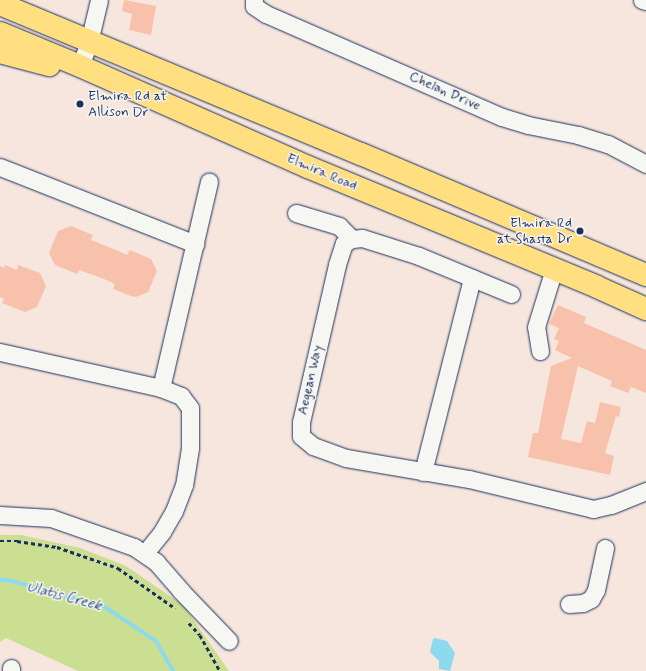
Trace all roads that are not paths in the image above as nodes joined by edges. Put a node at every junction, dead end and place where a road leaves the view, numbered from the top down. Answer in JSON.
{"nodes":[{"id":1,"x":99,"y":0,"type":"edge"},
{"id":2,"x":254,"y":0,"type":"edge"},
{"id":3,"x":642,"y":0,"type":"edge"},
{"id":4,"x":646,"y":1,"type":"edge"},
{"id":5,"x":0,"y":4,"type":"edge"},
{"id":6,"x":0,"y":33,"type":"edge"},
{"id":7,"x":89,"y":42,"type":"junction"},
{"id":8,"x":0,"y":52,"type":"edge"},
{"id":9,"x":88,"y":70,"type":"junction"},
{"id":10,"x":646,"y":164,"type":"edge"},
{"id":11,"x":0,"y":167,"type":"edge"},
{"id":12,"x":209,"y":181,"type":"dead end"},
{"id":13,"x":296,"y":213,"type":"dead end"},
{"id":14,"x":352,"y":239,"type":"junction"},
{"id":15,"x":195,"y":244,"type":"junction"},
{"id":16,"x":554,"y":269,"type":"junction"},
{"id":17,"x":646,"y":275,"type":"edge"},
{"id":18,"x":472,"y":278,"type":"junction"},
{"id":19,"x":511,"y":294,"type":"dead end"},
{"id":20,"x":646,"y":309,"type":"edge"},
{"id":21,"x":540,"y":351,"type":"dead end"},
{"id":22,"x":0,"y":352,"type":"edge"},
{"id":23,"x":161,"y":388,"type":"junction"},
{"id":24,"x":423,"y":472,"type":"junction"},
{"id":25,"x":646,"y":491,"type":"edge"},
{"id":26,"x":0,"y":515,"type":"edge"},
{"id":27,"x":605,"y":548,"type":"dead end"},
{"id":28,"x":144,"y":554,"type":"junction"},
{"id":29,"x":569,"y":604,"type":"dead end"},
{"id":30,"x":229,"y":641,"type":"dead end"}],
"edges":[{"from":1,"to":7,"type":"street"},
{"from":2,"to":10,"type":"street","name":"Chelan Drive"},
{"from":3,"to":4,"type":"street"},
{"from":5,"to":7,"type":"main road"},
{"from":6,"to":9,"type":"main road","name":"Elmira Road"},
{"from":7,"to":9,"type":"street"},
{"from":7,"to":17,"type":"main road"},
{"from":8,"to":9,"type":"main road"},
{"from":9,"to":16,"type":"main road","name":"Elmira Road"},
{"from":11,"to":15,"type":"street"},
{"from":12,"to":15,"type":"street"},
{"from":13,"to":14,"type":"street"},
{"from":14,"to":18,"type":"street"},
{"from":14,"to":24,"type":"street","name":"Aegean Way"},
{"from":15,"to":23,"type":"street"},
{"from":16,"to":20,"type":"main road","name":"Elmira Road"},
{"from":16,"to":21,"type":"street"},
{"from":18,"to":19,"type":"street"},
{"from":18,"to":24,"type":"street"},
{"from":22,"to":23,"type":"street"},
{"from":23,"to":28,"type":"street"},
{"from":24,"to":25,"type":"street","name":"Aegean Way"},
{"from":26,"to":28,"type":"street"},
{"from":27,"to":29,"type":"street"},
{"from":28,"to":30,"type":"street"}]}
